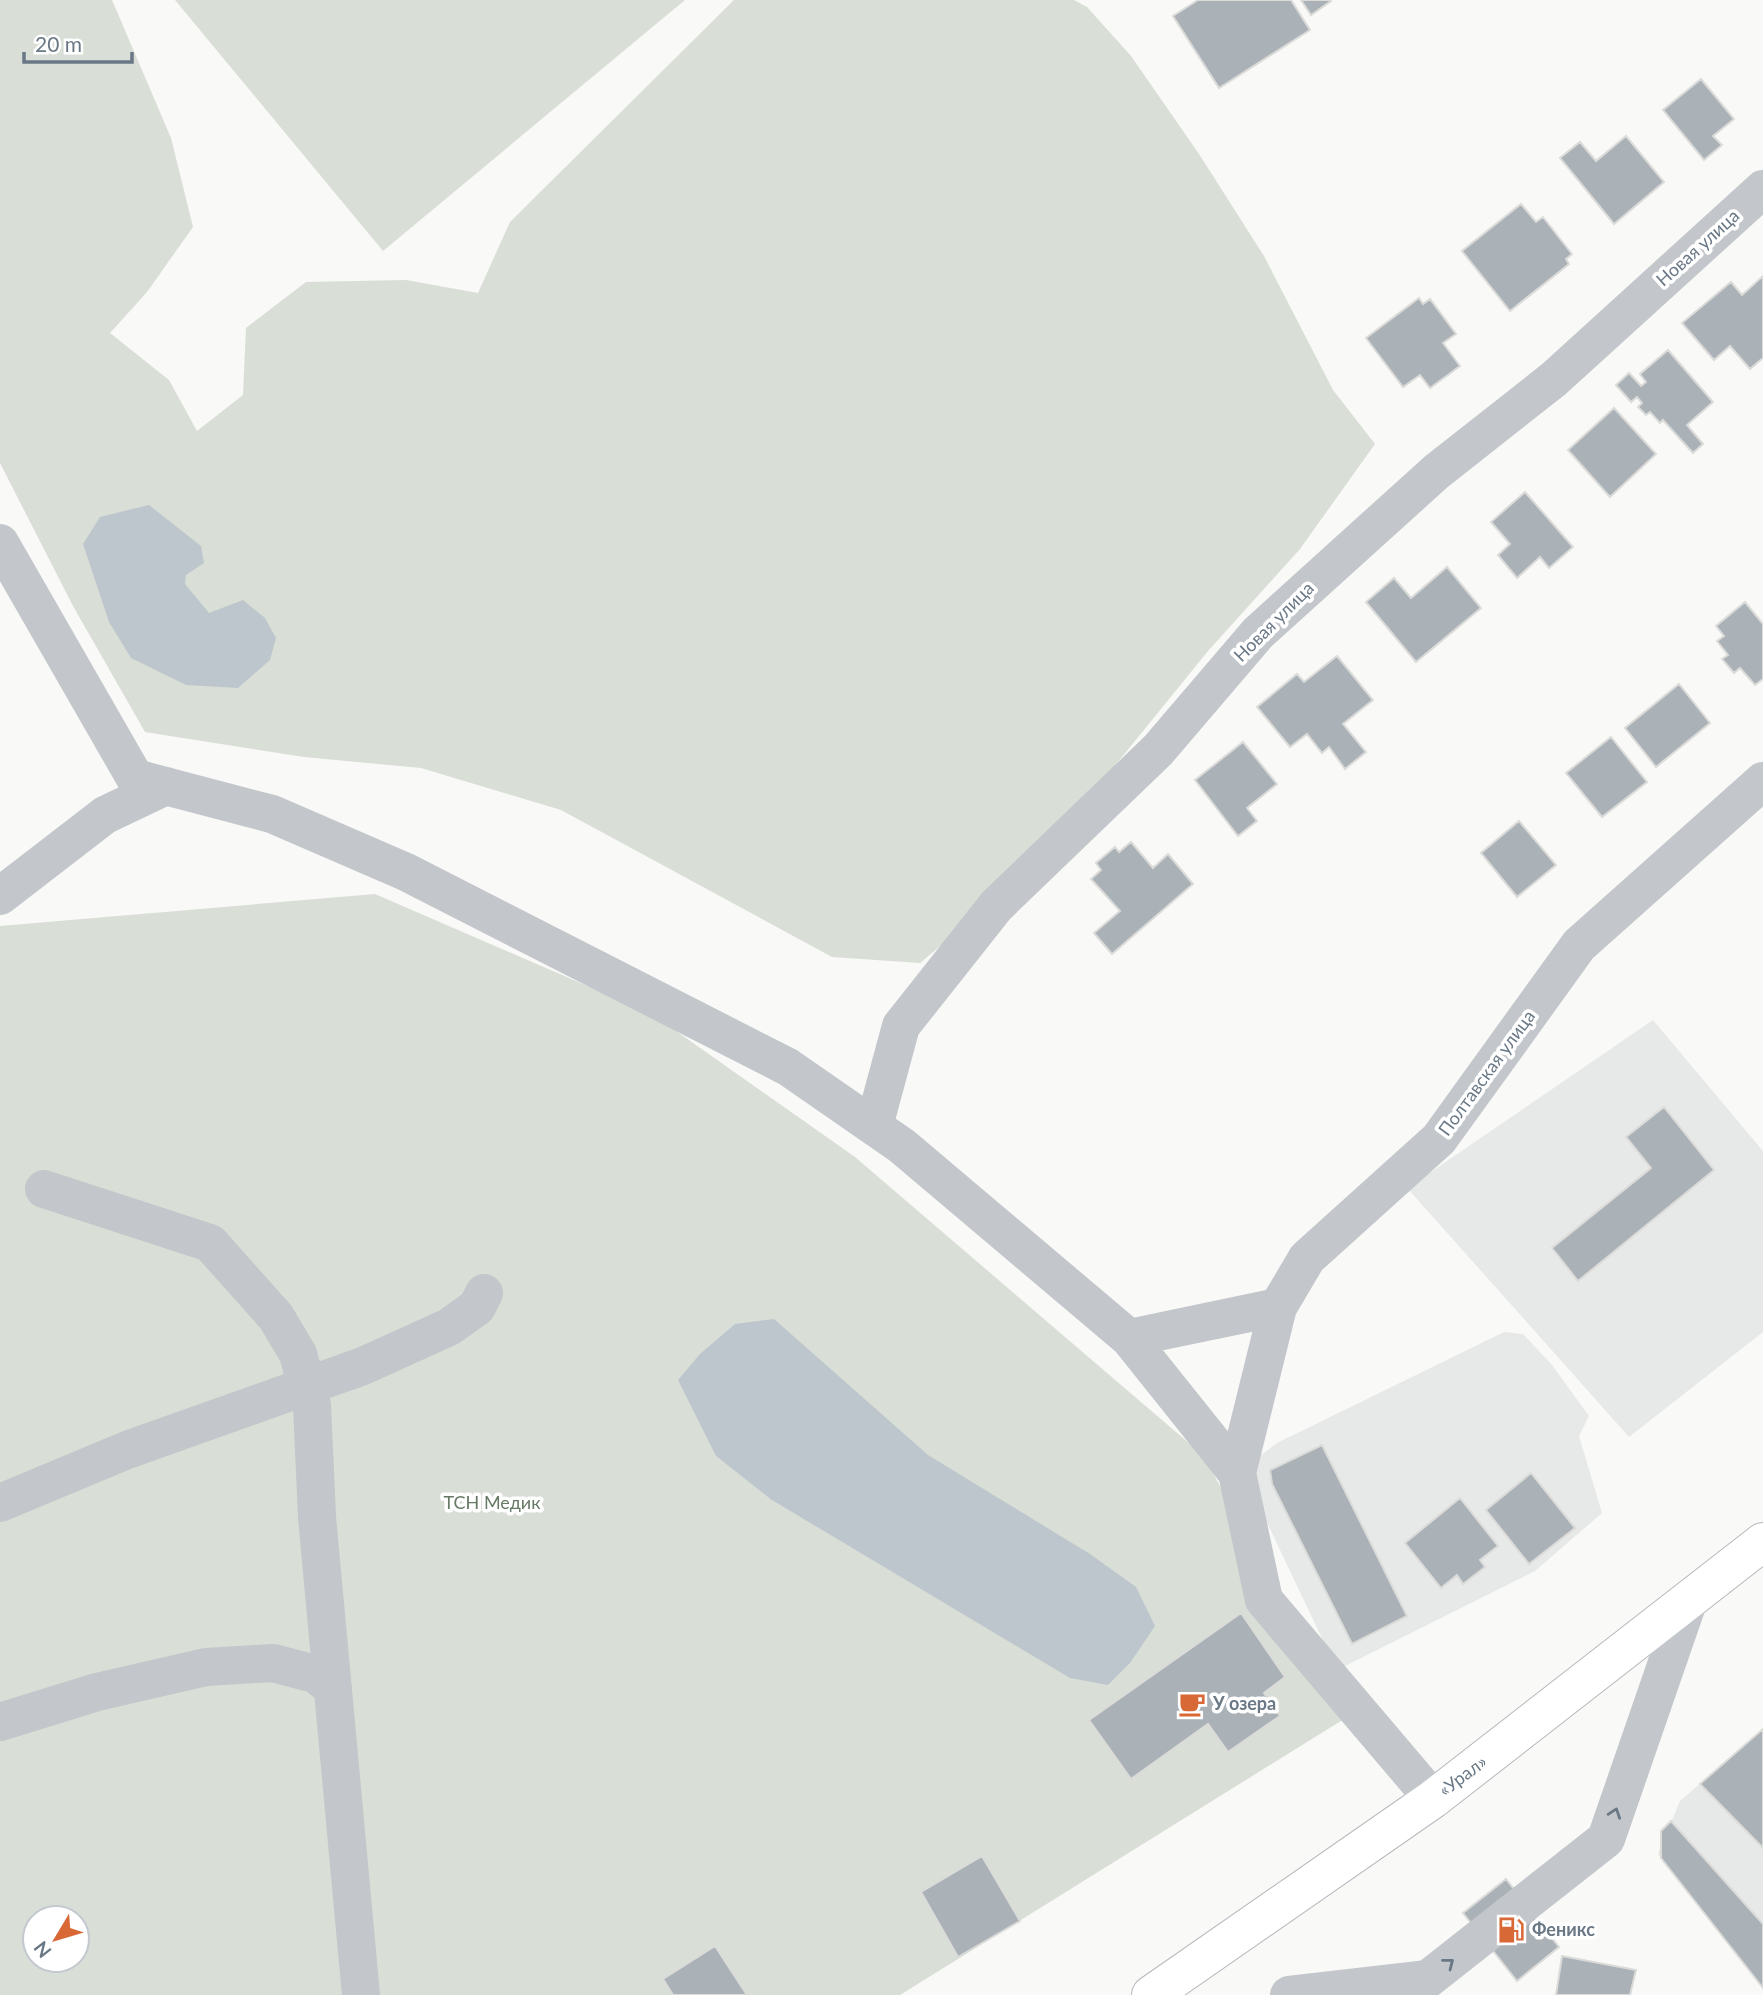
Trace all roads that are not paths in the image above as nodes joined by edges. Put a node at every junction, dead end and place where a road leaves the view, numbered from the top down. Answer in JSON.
{"nodes":[{"id":1,"x":1763,"y":189,"type":"edge"},
{"id":2,"x":0,"y":543,"type":"edge"},
{"id":3,"x":1763,"y":781,"type":"edge"},
{"id":4,"x":166,"y":786,"type":"junction"},
{"id":5,"x":0,"y":896,"type":"edge"},
{"id":6,"x":874,"y":1126,"type":"junction"},
{"id":7,"x":44,"y":1189,"type":"dead end"},
{"id":8,"x":484,"y":1293,"type":"dead end"},
{"id":9,"x":1278,"y":1307,"type":"junction"},
{"id":10,"x":1129,"y":1338,"type":"junction"},
{"id":11,"x":307,"y":1387,"type":"junction"},
{"id":12,"x":1237,"y":1473,"type":"junction"},
{"id":13,"x":0,"y":1503,"type":"edge"},
{"id":14,"x":1763,"y":1542,"type":"edge"},
{"id":15,"x":1688,"y":1602,"type":"junction"},
{"id":16,"x":332,"y":1688,"type":"junction"},
{"id":17,"x":0,"y":1722,"type":"edge"},
{"id":18,"x":1433,"y":1799,"type":"junction"},
{"id":19,"x":360,"y":1995,"type":"edge"},
{"id":20,"x":1151,"y":1995,"type":"edge"},
{"id":21,"x":1289,"y":1995,"type":"edge"}],
"edges":[{"from":1,"to":6,"type":"street","name":"Новая улица"},
{"from":2,"to":4,"type":"street"},
{"from":3,"to":9,"type":"street","name":"Полтавская улица"},
{"from":4,"to":5,"type":"street"},
{"from":4,"to":6,"type":"street"},
{"from":6,"to":10,"type":"street"},
{"from":7,"to":11,"type":"street"},
{"from":8,"to":11,"type":"street"},
{"from":9,"to":10,"type":"street"},
{"from":9,"to":12,"type":"street","name":"Полтавская улица"},
{"from":10,"to":12,"type":"street"},
{"from":11,"to":13,"type":"street"},
{"from":11,"to":16,"type":"street"},
{"from":12,"to":18,"type":"street"},
{"from":14,"to":15,"type":"highway","name":"«Урал»"},
{"from":15,"to":18,"type":"highway","name":"«Урал»"},
{"from":21,"to":15,"type":"street","one_way":true},
{"from":16,"to":17,"type":"street"},
{"from":16,"to":19,"type":"street"},
{"from":18,"to":20,"type":"highway","name":"«Урал»"}]}
